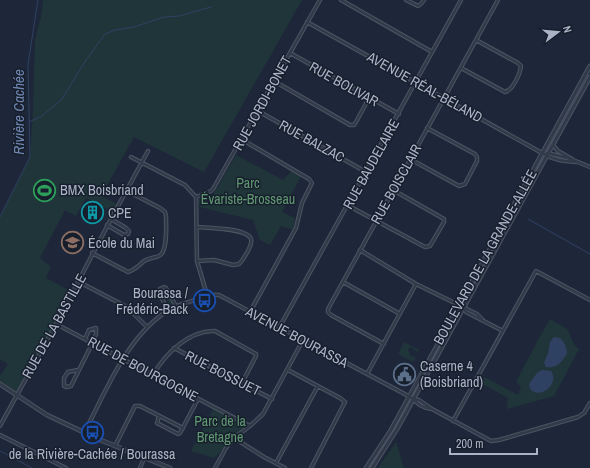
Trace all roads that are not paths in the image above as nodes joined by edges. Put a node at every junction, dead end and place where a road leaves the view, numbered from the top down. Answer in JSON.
{"nodes":[{"id":1,"x":320,"y":0,"type":"edge"},
{"id":2,"x":341,"y":0,"type":"edge"},
{"id":3,"x":406,"y":0,"type":"edge"},
{"id":4,"x":424,"y":0,"type":"edge"},
{"id":5,"x":461,"y":0,"type":"edge"},
{"id":6,"x":498,"y":0,"type":"edge"},
{"id":7,"x":307,"y":22,"type":"junction"},
{"id":8,"x":476,"y":40,"type":"junction"},
{"id":9,"x":432,"y":52,"type":"junction"},
{"id":10,"x":290,"y":53,"type":"junction"},
{"id":11,"x":590,"y":66,"type":"edge"},
{"id":12,"x":461,"y":68,"type":"junction"},
{"id":13,"x":590,"y":77,"type":"edge"},
{"id":14,"x":274,"y":82,"type":"junction"},
{"id":15,"x":415,"y":82,"type":"junction"},
{"id":16,"x":369,"y":98,"type":"junction"},
{"id":17,"x":444,"y":98,"type":"junction"},
{"id":18,"x":258,"y":111,"type":"junction"},
{"id":19,"x":399,"y":114,"type":"junction"},
{"id":20,"x":427,"y":128,"type":"junction"},
{"id":21,"x":241,"y":140,"type":"junction"},
{"id":22,"x":553,"y":145,"type":"junction"},
{"id":23,"x":148,"y":151,"type":"dead end"},
{"id":24,"x":542,"y":152,"type":"junction"},
{"id":25,"x":548,"y":155,"type":"junction"},
{"id":26,"x":131,"y":157,"type":"dead end"},
{"id":27,"x":410,"y":159,"type":"junction"},
{"id":28,"x":576,"y":162,"type":"junction"},
{"id":29,"x":142,"y":163,"type":"junction"},
{"id":30,"x":590,"y":167,"type":"edge"},
{"id":31,"x":366,"y":172,"type":"junction"},
{"id":32,"x":393,"y":190,"type":"junction"},
{"id":33,"x":127,"y":191,"type":"junction"},
{"id":34,"x":196,"y":198,"type":"junction"},
{"id":35,"x":347,"y":205,"type":"junction"},
{"id":36,"x":110,"y":219,"type":"junction"},
{"id":37,"x":376,"y":221,"type":"junction"},
{"id":38,"x":107,"y":225,"type":"junction"},
{"id":39,"x":197,"y":227,"type":"junction"},
{"id":40,"x":360,"y":250,"type":"junction"},
{"id":41,"x":92,"y":254,"type":"junction"},
{"id":42,"x":197,"y":261,"type":"junction"},
{"id":43,"x":79,"y":282,"type":"junction"},
{"id":44,"x":342,"y":282,"type":"junction"},
{"id":45,"x":416,"y":284,"type":"junction"},
{"id":46,"x":207,"y":296,"type":"junction"},
{"id":47,"x":590,"y":300,"type":"edge"},
{"id":48,"x":176,"y":306,"type":"junction"},
{"id":49,"x":458,"y":306,"type":"junction"},
{"id":50,"x":464,"y":309,"type":"junction"},
{"id":51,"x":168,"y":310,"type":"junction"},
{"id":52,"x":250,"y":312,"type":"junction"},
{"id":53,"x":400,"y":314,"type":"junction"},
{"id":54,"x":56,"y":324,"type":"junction"},
{"id":55,"x":146,"y":327,"type":"junction"},
{"id":56,"x":279,"y":328,"type":"junction"},
{"id":57,"x":503,"y":331,"type":"junction"},
{"id":58,"x":85,"y":339,"type":"junction"},
{"id":59,"x":303,"y":340,"type":"junction"},
{"id":60,"x":92,"y":344,"type":"junction"},
{"id":61,"x":384,"y":344,"type":"junction"},
{"id":62,"x":174,"y":348,"type":"junction"},
{"id":63,"x":123,"y":359,"type":"junction"},
{"id":64,"x":78,"y":370,"type":"junction"},
{"id":65,"x":288,"y":370,"type":"junction"},
{"id":66,"x":367,"y":374,"type":"junction"},
{"id":67,"x":153,"y":375,"type":"junction"},
{"id":68,"x":242,"y":383,"type":"junction"},
{"id":69,"x":0,"y":384,"type":"edge"},
{"id":70,"x":318,"y":386,"type":"junction"},
{"id":71,"x":16,"y":396,"type":"junction"},
{"id":72,"x":409,"y":396,"type":"junction"},
{"id":73,"x":198,"y":399,"type":"junction"},
{"id":74,"x":272,"y":399,"type":"junction"},
{"id":75,"x":414,"y":399,"type":"junction"},
{"id":76,"x":590,"y":403,"type":"edge"},
{"id":77,"x":160,"y":416,"type":"junction"},
{"id":78,"x":453,"y":421,"type":"junction"},
{"id":79,"x":0,"y":426,"type":"edge"},
{"id":80,"x":250,"y":426,"type":"junction"},
{"id":81,"x":183,"y":428,"type":"junction"},
{"id":82,"x":84,"y":433,"type":"junction"},
{"id":83,"x":0,"y":435,"type":"edge"},
{"id":84,"x":234,"y":438,"type":"junction"},
{"id":85,"x":115,"y":446,"type":"junction"},
{"id":86,"x":144,"y":458,"type":"junction"},
{"id":87,"x":276,"y":463,"type":"junction"},
{"id":88,"x":66,"y":468,"type":"edge"},
{"id":89,"x":140,"y":468,"type":"edge"},
{"id":90,"x":170,"y":468,"type":"edge"},
{"id":91,"x":215,"y":468,"type":"edge"},
{"id":92,"x":285,"y":468,"type":"edge"},
{"id":93,"x":311,"y":468,"type":"edge"},
{"id":94,"x":366,"y":468,"type":"edge"},
{"id":95,"x":372,"y":468,"type":"edge"}],
"edges":[{"from":1,"to":7,"type":"street","name":"RUE JORDI-BONET"},
{"from":2,"to":9,"type":"street"},
{"from":3,"to":4,"type":"street"},
{"from":5,"to":9,"type":"street","name":"RUE BAUDELAIRE"},
{"from":6,"to":8,"type":"street","name":"RUE BOISCLAIR"},
{"from":7,"to":10,"type":"street","name":"RUE JORDI-BONET"},
{"from":7,"to":15,"type":"street","name":"AVENUE RÉAL-BÉLAND"},
{"from":8,"to":12,"type":"street","name":"RUE BOISCLAIR"},
{"from":8,"to":12,"type":"street"},
{"from":9,"to":15,"type":"street","name":"RUE BAUDELAIRE"},
{"from":10,"to":14,"type":"street","name":"RUE JORDI-BONET"},
{"from":10,"to":16,"type":"street","name":"RUE BOLIVAR"},
{"from":11,"to":24,"type":"street","name":"BOULEVARD DE LA GRANDE-ALLÉE"},
{"from":12,"to":17,"type":"street","name":"RUE BOISCLAIR"},
{"from":13,"to":22,"type":"street","name":"BOULEVARD DE LA GRANDE-ALLÉE"},
{"from":14,"to":16,"type":"street"},
{"from":14,"to":18,"type":"street","name":"RUE JORDI-BONET"},
{"from":15,"to":17,"type":"street","name":"AVENUE RÉAL-BÉLAND"},
{"from":15,"to":19,"type":"street","name":"RUE BAUDELAIRE"},
{"from":16,"to":19,"type":"street","name":"RUE BOLIVAR"},
{"from":17,"to":20,"type":"street","name":"RUE BOISCLAIR"},
{"from":17,"to":24,"type":"street","name":"AVENUE RÉAL-BÉLAND"},
{"from":18,"to":21,"type":"street","name":"RUE JORDI-BONET"},
{"from":18,"to":31,"type":"street","name":"RUE BALZAC"},
{"from":19,"to":31,"type":"street","name":"RUE BAUDELAIRE"},
{"from":20,"to":27,"type":"street","name":"RUE BOISCLAIR"},
{"from":20,"to":27,"type":"street"},
{"from":21,"to":34,"type":"street","name":"RUE JORDI-BONET"},
{"from":21,"to":52,"type":"street"},
{"from":22,"to":25,"type":"street","name":"BOULEVARD DE LA GRANDE-ALLÉE"},
{"from":22,"to":28,"type":"street"},
{"from":23,"to":29,"type":"street","name":"RUE DE LA BASTILLE"},
{"from":24,"to":25,"type":"street","name":"AVENUE RÉAL-BÉLAND"},
{"from":24,"to":49,"type":"street","name":"BOULEVARD DE LA GRANDE-ALLÉE"},
{"from":25,"to":28,"type":"street"},
{"from":25,"to":50,"type":"street","name":"BOULEVARD DE LA GRANDE-ALLÉE"},
{"from":26,"to":29,"type":"street"},
{"from":27,"to":32,"type":"street","name":"RUE BOISCLAIR"},
{"from":28,"to":30,"type":"street"},
{"from":29,"to":33,"type":"street","name":"RUE DE LA BASTILLE"},
{"from":29,"to":34,"type":"street"},
{"from":31,"to":35,"type":"street","name":"RUE BAUDELAIRE"},
{"from":32,"to":37,"type":"street","name":"RUE BOISCLAIR"},
{"from":32,"to":37,"type":"street"},
{"from":33,"to":36,"type":"street","name":"RUE DE LA BASTILLE"},
{"from":33,"to":41,"type":"street"},
{"from":34,"to":39,"type":"street"},
{"from":35,"to":37,"type":"street"},
{"from":35,"to":56,"type":"street","name":"RUE BAUDELAIRE"},
{"from":36,"to":38,"type":"street","name":"RUE DE LA BASTILLE"},
{"from":36,"to":38,"type":"street"},
{"from":37,"to":40,"type":"street","name":"RUE BOISCLAIR"},
{"from":38,"to":41,"type":"street","name":"RUE DE LA BASTILLE"},
{"from":39,"to":42,"type":"street"},
{"from":39,"to":42,"type":"street"},
{"from":40,"to":44,"type":"street","name":"RUE BOISCLAIR"},
{"from":40,"to":45,"type":"street"},
{"from":41,"to":43,"type":"street","name":"RUE DE LA BASTILLE"},
{"from":42,"to":46,"type":"street"},
{"from":43,"to":54,"type":"street","name":"RUE DE LA BASTILLE"},
{"from":43,"to":55,"type":"street"},
{"from":44,"to":53,"type":"street"},
{"from":44,"to":61,"type":"street","name":"RUE BOISCLAIR"},
{"from":45,"to":49,"type":"street"},
{"from":45,"to":53,"type":"street"},
{"from":46,"to":48,"type":"street","name":"AVENUE BOURASSA"},
{"from":46,"to":52,"type":"street","name":"AVENUE BOURASSA"},
{"from":47,"to":57,"type":"street"},
{"from":48,"to":51,"type":"street","name":"AVENUE BOURASSA"},
{"from":48,"to":51,"type":"street"},
{"from":49,"to":50,"type":"street"},
{"from":49,"to":72,"type":"street","name":"BOULEVARD DE LA GRANDE-ALLÉE"},
{"from":50,"to":57,"type":"street"},
{"from":50,"to":75,"type":"street","name":"BOULEVARD DE LA GRANDE-ALLÉE"},
{"from":51,"to":55,"type":"street","name":"AVENUE BOURASSA"},
{"from":52,"to":56,"type":"street","name":"AVENUE BOURASSA"},
{"from":53,"to":61,"type":"street"},
{"from":54,"to":58,"type":"street","name":"RUE DE BOURGOGNE"},
{"from":54,"to":71,"type":"street","name":"RUE DE LA BASTILLE"},
{"from":55,"to":63,"type":"street","name":"AVENUE BOURASSA"},
{"from":56,"to":59,"type":"street","name":"AVENUE BOURASSA"},
{"from":57,"to":78,"type":"street"},
{"from":58,"to":60,"type":"street","name":"RUE DE BOURGOGNE"},
{"from":58,"to":60,"type":"street"},
{"from":59,"to":65,"type":"street"},
{"from":59,"to":66,"type":"street","name":"AVENUE BOURASSA"},
{"from":60,"to":63,"type":"street","name":"RUE DE BOURGOGNE"},
{"from":60,"to":64,"type":"street"},
{"from":61,"to":66,"type":"street"},
{"from":62,"to":67,"type":"street"},
{"from":62,"to":68,"type":"street","name":"RUE BOSSUET"},
{"from":62,"to":68,"type":"street"},
{"from":63,"to":67,"type":"street","name":"RUE DE BOURGOGNE"},
{"from":63,"to":82,"type":"street","name":"AVENUE BOURASSA"},
{"from":64,"to":64,"type":"street"},
{"from":65,"to":70,"type":"street"},
{"from":65,"to":74,"type":"street"},
{"from":66,"to":72,"type":"street","name":"AVENUE BOURASSA"},
{"from":67,"to":73,"type":"street","name":"RUE DE BOURGOGNE"},
{"from":68,"to":74,"type":"street","name":"RUE BOSSUET"},
{"from":69,"to":71,"type":"street"},
{"from":70,"to":87,"type":"street"},
{"from":70,"to":93,"type":"street"},
{"from":71,"to":79,"type":"street","name":"RUE DE LA BASTILLE"},
{"from":71,"to":82,"type":"street"},
{"from":72,"to":75,"type":"street","name":"AVENUE BOURASSA"},
{"from":72,"to":94,"type":"street","name":"BOULEVARD DE LA GRANDE-ALLÉE"},
{"from":73,"to":80,"type":"street","name":"RUE DE BOURGOGNE"},
{"from":73,"to":81,"type":"street"},
{"from":74,"to":80,"type":"street"},
{"from":75,"to":78,"type":"street","name":"AVENUE BOURASSA"},
{"from":75,"to":95,"type":"street","name":"BOULEVARD DE LA GRANDE-ALLÉE"},
{"from":76,"to":78,"type":"street","name":"AVENUE BOURASSA"},
{"from":77,"to":81,"type":"street"},
{"from":77,"to":81,"type":"street"},
{"from":77,"to":85,"type":"street"},
{"from":80,"to":84,"type":"street"},
{"from":82,"to":85,"type":"street"},
{"from":83,"to":88,"type":"street"},
{"from":84,"to":87,"type":"street"},
{"from":84,"to":91,"type":"street"},
{"from":85,"to":86,"type":"street"},
{"from":86,"to":89,"type":"street"},
{"from":86,"to":90,"type":"street"},
{"from":87,"to":92,"type":"street"}]}
